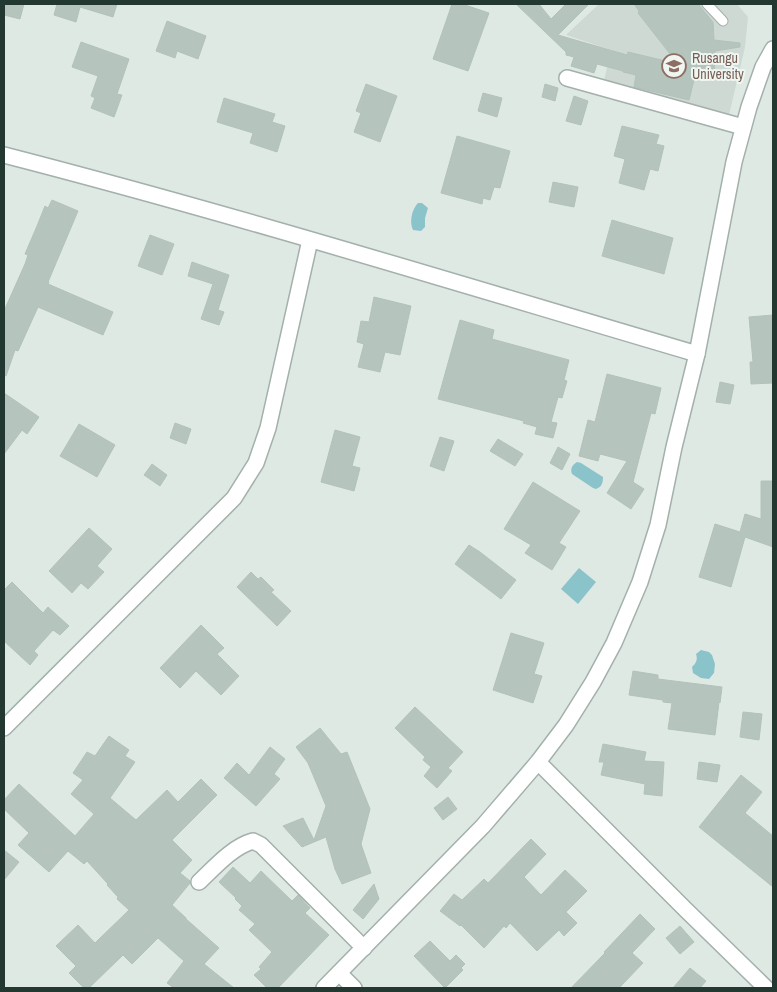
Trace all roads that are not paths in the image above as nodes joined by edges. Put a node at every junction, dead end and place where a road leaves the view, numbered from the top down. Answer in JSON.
{"nodes":[{"id":1,"x":707,"y":4,"type":"edge"},
{"id":2,"x":723,"y":21,"type":"dead end"},
{"id":3,"x":773,"y":49,"type":"edge"},
{"id":4,"x":567,"y":78,"type":"dead end"},
{"id":5,"x":743,"y":127,"type":"junction"},
{"id":6,"x":4,"y":155,"type":"edge"},
{"id":7,"x":310,"y":240,"type":"junction"},
{"id":8,"x":697,"y":354,"type":"junction"},
{"id":9,"x":4,"y":727,"type":"edge"},
{"id":10,"x":538,"y":762,"type":"junction"},
{"id":11,"x":199,"y":882,"type":"dead end"},
{"id":12,"x":364,"y":948,"type":"junction"},
{"id":13,"x":339,"y":973,"type":"junction"},
{"id":14,"x":324,"y":988,"type":"edge"},
{"id":15,"x":354,"y":988,"type":"edge"},
{"id":16,"x":766,"y":988,"type":"edge"}],
"edges":[{"from":1,"to":2,"type":"lane"},
{"from":3,"to":5,"type":"street"},
{"from":4,"to":5,"type":"street"},
{"from":5,"to":8,"type":"street"},
{"from":6,"to":7,"type":"street"},
{"from":7,"to":8,"type":"street"},
{"from":7,"to":9,"type":"street"},
{"from":8,"to":10,"type":"street"},
{"from":10,"to":12,"type":"street"},
{"from":10,"to":16,"type":"street"},
{"from":11,"to":12,"type":"street"},
{"from":12,"to":13,"type":"street"},
{"from":13,"to":14,"type":"street"},
{"from":13,"to":15,"type":"street"}]}
